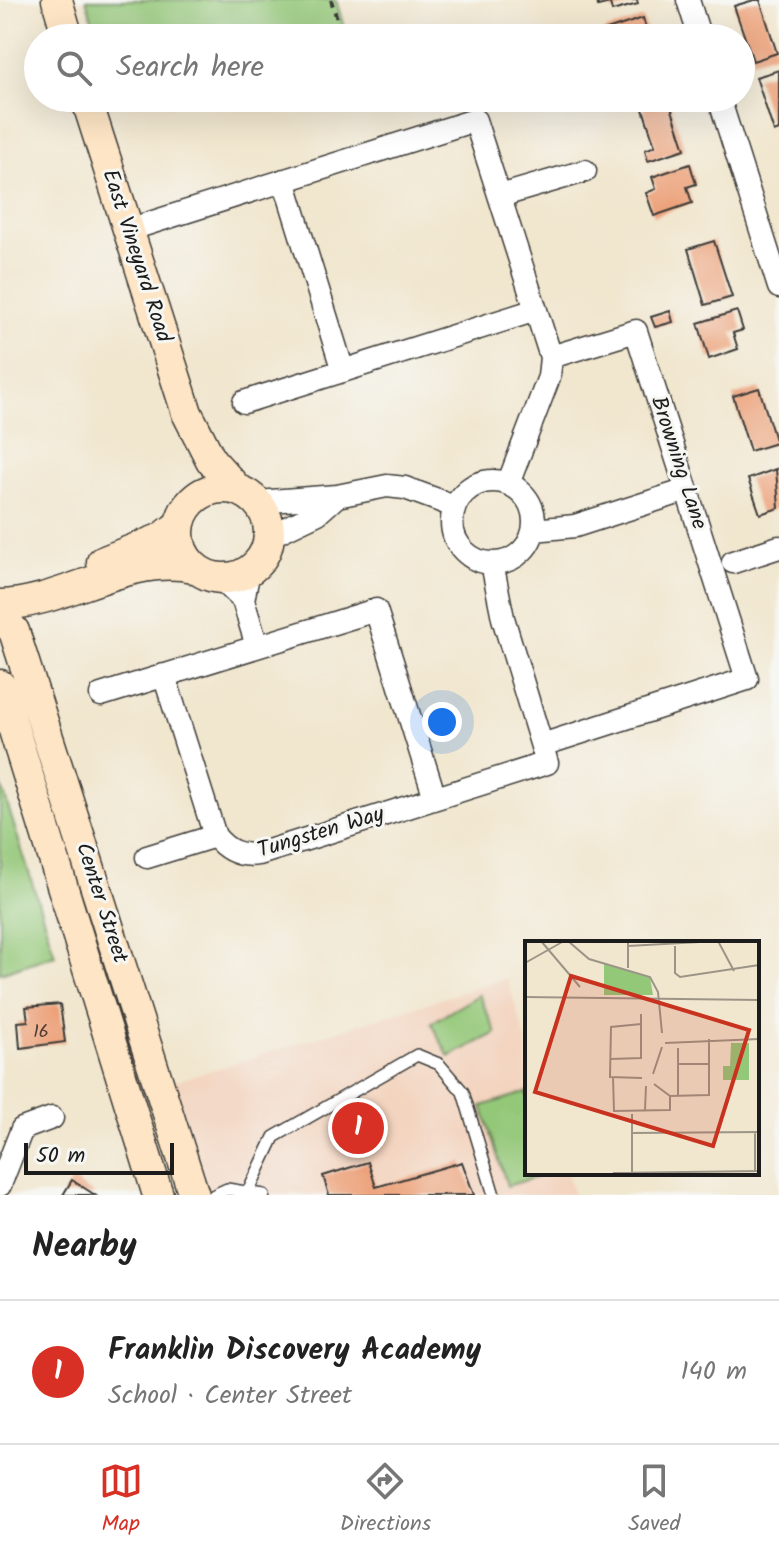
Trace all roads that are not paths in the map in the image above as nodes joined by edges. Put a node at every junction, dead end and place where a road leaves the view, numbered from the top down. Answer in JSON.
{"nodes":[{"id":1,"x":57,"y":0,"type":"edge"},
{"id":2,"x":688,"y":0,"type":"edge"},
{"id":3,"x":64,"y":24,"type":"edge"},
{"id":4,"x":696,"y":24,"type":"edge"},
{"id":5,"x":90,"y":112,"type":"edge"},
{"id":6,"x":723,"y":112,"type":"edge"},
{"id":7,"x":585,"y":171,"type":"dead end"},
{"id":8,"x":284,"y":180,"type":"junction"},
{"id":9,"x":500,"y":196,"type":"junction"},
{"id":10,"x":128,"y":230,"type":"junction"},
{"id":11,"x":779,"y":287,"type":"edge"},
{"id":12,"x":536,"y":310,"type":"junction"},
{"id":13,"x":551,"y":357,"type":"junction"},
{"id":14,"x":343,"y":371,"type":"junction"},
{"id":15,"x":244,"y":402,"type":"dead end"},
{"id":16,"x":187,"y":413,"type":"junction"},
{"id":17,"x":508,"y":484,"type":"junction"},
{"id":18,"x":687,"y":490,"type":"junction"},
{"id":19,"x":247,"y":496,"type":"junction"},
{"id":20,"x":337,"y":496,"type":"junction"},
{"id":21,"x":454,"y":506,"type":"junction"},
{"id":22,"x":182,"y":518,"type":"junction"},
{"id":23,"x":534,"y":530,"type":"junction"},
{"id":24,"x":270,"y":536,"type":"junction"},
{"id":25,"x":779,"y":547,"type":"edge"},
{"id":26,"x":733,"y":562,"type":"dead end"},
{"id":27,"x":492,"y":563,"type":"junction"},
{"id":28,"x":227,"y":579,"type":"junction"},
{"id":29,"x":0,"y":603,"type":"edge"},
{"id":30,"x":0,"y":616,"type":"edge"},
{"id":31,"x":257,"y":646,"type":"junction"},
{"id":32,"x":164,"y":675,"type":"junction"},
{"id":33,"x":747,"y":679,"type":"joint"},
{"id":34,"x":0,"y":685,"type":"edge"},
{"id":35,"x":101,"y":695,"type":"dead end"},
{"id":36,"x":545,"y":754,"type":"junction"},
{"id":37,"x":435,"y":798,"type":"junction"},
{"id":38,"x":215,"y":836,"type":"junction"},
{"id":39,"x":147,"y":857,"type":"dead end"},
{"id":40,"x":52,"y":1118,"type":"dead end"},
{"id":41,"x":0,"y":1185,"type":"edge"},
{"id":42,"x":249,"y":1190,"type":"junction"},
{"id":43,"x":158,"y":1195,"type":"edge"},
{"id":44,"x":194,"y":1195,"type":"edge"},
{"id":45,"x":214,"y":1195,"type":"edge"},
{"id":46,"x":264,"y":1195,"type":"edge"},
{"id":47,"x":494,"y":1195,"type":"edge"}],
"edges":[{"from":1,"to":3,"type":"street"},
{"from":2,"to":4,"type":"street"},
{"from":5,"to":10,"type":"street","name":"East Vineyard Road"},
{"from":6,"to":11,"type":"street"},
{"from":7,"to":9,"type":"street"},
{"from":8,"to":9,"type":"street"},
{"from":8,"to":10,"type":"street"},
{"from":8,"to":14,"type":"street"},
{"from":9,"to":12,"type":"street"},
{"from":10,"to":16,"type":"street","name":"East Vineyard Road"},
{"from":12,"to":13,"type":"street"},
{"from":12,"to":14,"type":"street"},
{"from":13,"to":17,"type":"street"},
{"from":13,"to":18,"type":"street","name":"Browning Lane"},
{"from":14,"to":15,"type":"street"},
{"from":16,"to":19,"type":"street","name":"East Vineyard Road"},
{"from":16,"to":22,"type":"street","name":"East Vineyard Road"},
{"from":17,"to":21,"type":"street"},
{"from":17,"to":23,"type":"street"},
{"from":18,"to":23,"type":"street"},
{"from":18,"to":33,"type":"street","name":"Browning Lane"},
{"from":19,"to":20,"type":"street"},
{"from":19,"to":22,"type":"street"},
{"from":19,"to":24,"type":"street"},
{"from":20,"to":21,"type":"street"},
{"from":20,"to":24,"type":"street"},
{"from":21,"to":27,"type":"street"},
{"from":22,"to":28,"type":"street"},
{"from":22,"to":29,"type":"street"},
{"from":23,"to":27,"type":"street"},
{"from":24,"to":28,"type":"street"},
{"from":25,"to":26,"type":"street"},
{"from":27,"to":36,"type":"street"},
{"from":28,"to":29,"type":"street"},
{"from":28,"to":31,"type":"street"},
{"from":30,"to":44,"type":"street","name":"Center Street"},
{"from":31,"to":32,"type":"street"},
{"from":31,"to":37,"type":"street"},
{"from":32,"to":35,"type":"street"},
{"from":32,"to":38,"type":"street"},
{"from":33,"to":36,"type":"street","name":"Tungsten Way"},
{"from":34,"to":43,"type":"street","name":"Center Street"},
{"from":36,"to":37,"type":"street","name":"Tungsten Way"},
{"from":37,"to":38,"type":"street","name":"Tungsten Way"},
{"from":38,"to":39,"type":"street"},
{"from":40,"to":41,"type":"street"},
{"from":42,"to":45,"type":"lane"},
{"from":42,"to":46,"type":"lane"},
{"from":42,"to":47,"type":"lane"}]}
